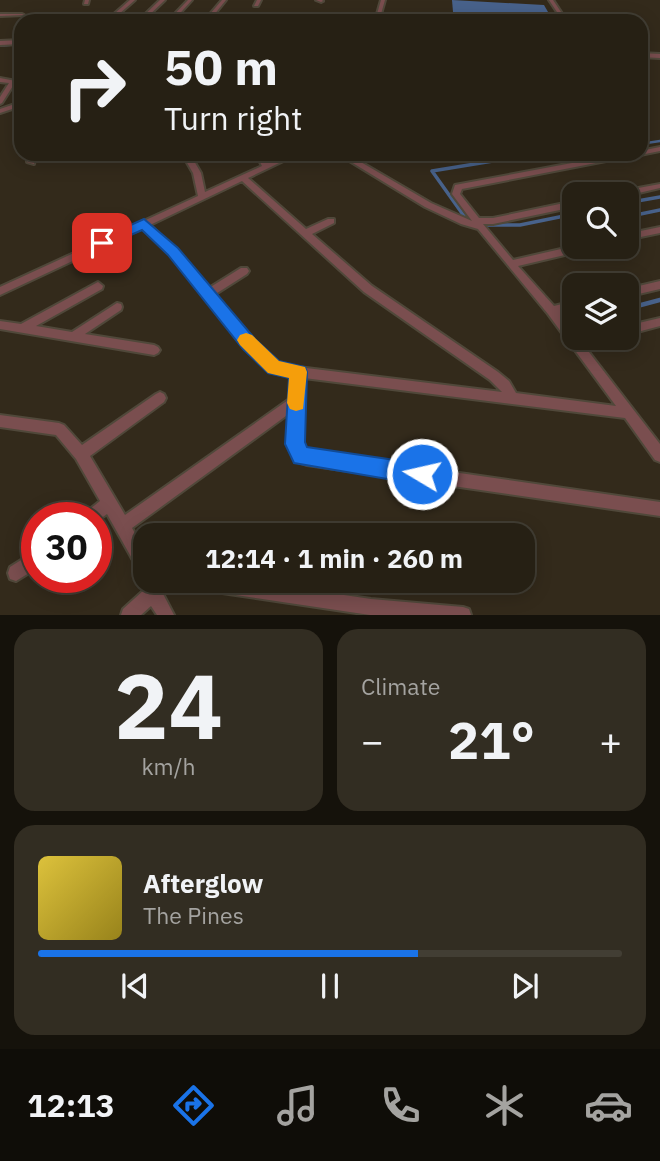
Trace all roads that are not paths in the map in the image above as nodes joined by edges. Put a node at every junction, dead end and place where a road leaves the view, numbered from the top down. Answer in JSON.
{"nodes":[{"id":1,"x":133,"y":0,"type":"edge"},
{"id":2,"x":163,"y":0,"type":"edge"},
{"id":3,"x":190,"y":0,"type":"edge"},
{"id":4,"x":224,"y":0,"type":"edge"},
{"id":5,"x":116,"y":14,"type":"edge"},
{"id":6,"x":148,"y":14,"type":"edge"},
{"id":7,"x":177,"y":14,"type":"edge"},
{"id":8,"x":212,"y":14,"type":"edge"},
{"id":9,"x":0,"y":80,"type":"edge"},
{"id":10,"x":0,"y":102,"type":"edge"},
{"id":11,"x":190,"y":161,"type":"edge"},
{"id":12,"x":264,"y":161,"type":"edge"},
{"id":13,"x":279,"y":161,"type":"edge"},
{"id":14,"x":353,"y":161,"type":"edge"},
{"id":15,"x":596,"y":161,"type":"edge"},
{"id":16,"x":267,"y":167,"type":"junction"},
{"id":17,"x":243,"y":178,"type":"junction"},
{"id":18,"x":660,"y":186,"type":"edge"},
{"id":19,"x":639,"y":190,"type":"edge"},
{"id":20,"x":202,"y":197,"type":"junction"},
{"id":21,"x":562,"y":207,"type":"edge"},
{"id":22,"x":331,"y":221,"type":"dead end"},
{"id":23,"x":144,"y":224,"type":"junction"},
{"id":24,"x":481,"y":225,"type":"junction"},
{"id":25,"x":660,"y":230,"type":"edge"},
{"id":26,"x":306,"y":233,"type":"junction"},
{"id":27,"x":639,"y":234,"type":"edge"},
{"id":28,"x":562,"y":252,"type":"edge"},
{"id":29,"x":511,"y":264,"type":"junction"},
{"id":30,"x":244,"y":271,"type":"dead end"},
{"id":31,"x":660,"y":285,"type":"edge"},
{"id":32,"x":98,"y":286,"type":"dead end"},
{"id":33,"x":639,"y":290,"type":"edge"},
{"id":34,"x":0,"y":291,"type":"edge"},
{"id":35,"x":208,"y":294,"type":"junction"},
{"id":36,"x":117,"y":307,"type":"dead end"},
{"id":37,"x":562,"y":309,"type":"edge"},
{"id":38,"x":551,"y":311,"type":"junction"},
{"id":39,"x":660,"y":322,"type":"edge"},
{"id":40,"x":0,"y":325,"type":"edge"},
{"id":41,"x":562,"y":327,"type":"edge"},
{"id":42,"x":22,"y":328,"type":"junction"},
{"id":43,"x":639,"y":328,"type":"edge"},
{"id":44,"x":73,"y":337,"type":"junction"},
{"id":45,"x":154,"y":350,"type":"dead end"},
{"id":46,"x":579,"y":350,"type":"edge"},
{"id":47,"x":298,"y":372,"type":"junction"},
{"id":48,"x":160,"y":398,"type":"dead end"},
{"id":49,"x":512,"y":399,"type":"junction"},
{"id":50,"x":296,"y":401,"type":"junction"},
{"id":51,"x":628,"y":413,"type":"junction"},
{"id":52,"x":0,"y":421,"type":"edge"},
{"id":53,"x":81,"y":454,"type":"junction"},
{"id":54,"x":660,"y":455,"type":"edge"},
{"id":55,"x":108,"y":502,"type":"edge"},
{"id":56,"x":112,"y":508,"type":"edge"},
{"id":57,"x":660,"y":509,"type":"edge"},
{"id":58,"x":122,"y":526,"type":"junction"},
{"id":59,"x":133,"y":545,"type":"edge"},
{"id":60,"x":21,"y":569,"type":"edge"},
{"id":61,"x":16,"y":573,"type":"dead end"},
{"id":62,"x":147,"y":593,"type":"edge"},
{"id":63,"x":155,"y":593,"type":"edge"},
{"id":64,"x":267,"y":593,"type":"edge"},
{"id":65,"x":374,"y":611,"type":"edge"},
{"id":66,"x":129,"y":615,"type":"edge"},
{"id":67,"x":166,"y":615,"type":"edge"},
{"id":68,"x":463,"y":615,"type":"edge"}],
"edges":[{"from":1,"to":5,"type":"street"},
{"from":2,"to":6,"type":"street"},
{"from":3,"to":7,"type":"street"},
{"from":4,"to":8,"type":"street"},
{"from":9,"to":10,"type":"street"},
{"from":11,"to":20,"type":"street"},
{"from":12,"to":16,"type":"street"},
{"from":13,"to":16,"type":"street"},
{"from":14,"to":24,"type":"street"},
{"from":15,"to":24,"type":"street"},
{"from":16,"to":17,"type":"street"},
{"from":17,"to":20,"type":"street"},
{"from":17,"to":26,"type":"street"},
{"from":18,"to":19,"type":"street"},
{"from":20,"to":23,"type":"street"},
{"from":21,"to":24,"type":"street"},
{"from":22,"to":26,"type":"street"},
{"from":23,"to":34,"type":"street"},
{"from":23,"to":35,"type":"street"},
{"from":24,"to":29,"type":"street"},
{"from":25,"to":27,"type":"street"},
{"from":26,"to":49,"type":"street"},
{"from":28,"to":29,"type":"street"},
{"from":29,"to":38,"type":"street"},
{"from":30,"to":35,"type":"street"},
{"from":31,"to":33,"type":"street"},
{"from":32,"to":42,"type":"street"},
{"from":35,"to":47,"type":"street"},
{"from":36,"to":44,"type":"street"},
{"from":37,"to":38,"type":"street"},
{"from":38,"to":41,"type":"street"},
{"from":39,"to":43,"type":"street"},
{"from":40,"to":42,"type":"street"},
{"from":42,"to":44,"type":"street"},
{"from":44,"to":45,"type":"street"},
{"from":46,"to":51,"type":"street"},
{"from":47,"to":49,"type":"street"},
{"from":47,"to":50,"type":"street"},
{"from":48,"to":53,"type":"street"},
{"from":49,"to":51,"type":"street"},
{"from":50,"to":57,"type":"street"},
{"from":50,"to":58,"type":"street"},
{"from":51,"to":54,"type":"street"},
{"from":52,"to":53,"type":"street"},
{"from":53,"to":55,"type":"street"},
{"from":56,"to":58,"type":"street"},
{"from":58,"to":59,"type":"street"},
{"from":60,"to":61,"type":"street"},
{"from":62,"to":66,"type":"street"},
{"from":63,"to":67,"type":"street"},
{"from":64,"to":65,"type":"street"},
{"from":65,"to":68,"type":"street"}]}
